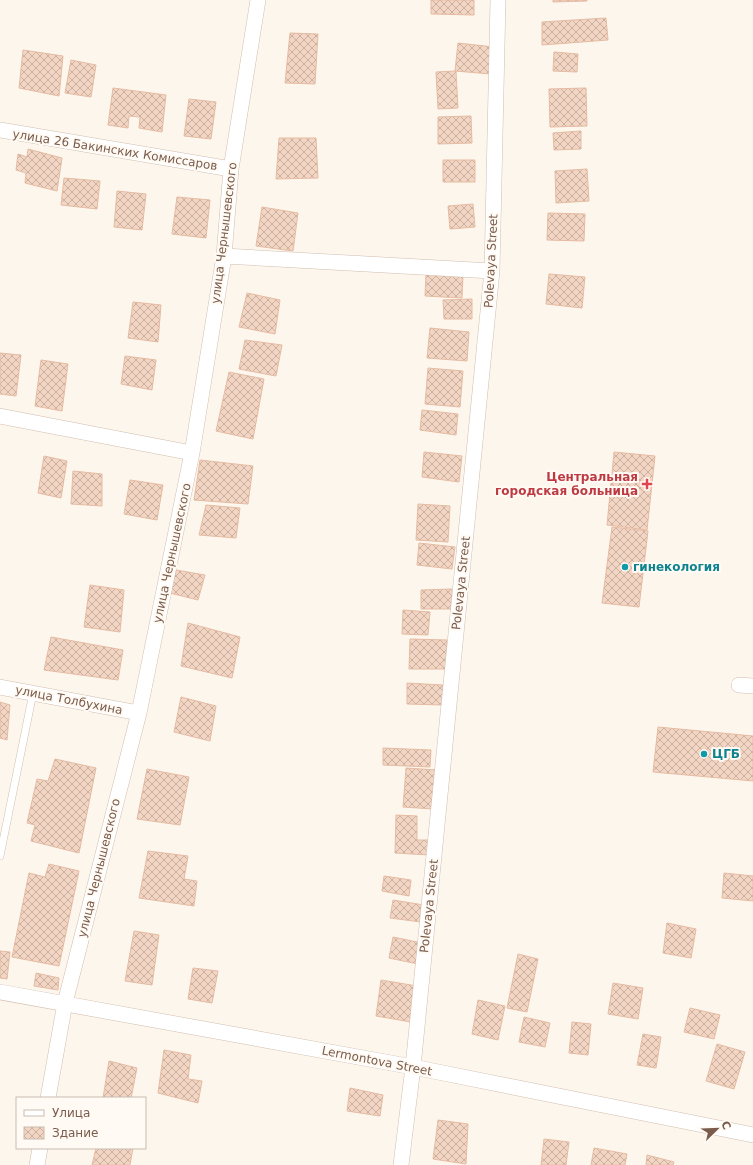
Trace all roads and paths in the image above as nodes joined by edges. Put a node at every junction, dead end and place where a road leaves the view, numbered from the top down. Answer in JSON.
{"nodes":[{"id":1,"x":258,"y":0,"type":"edge"},
{"id":2,"x":498,"y":0,"type":"edge"},
{"id":3,"x":0,"y":130,"type":"edge"},
{"id":4,"x":231,"y":169,"type":"junction"},
{"id":5,"x":224,"y":256,"type":"junction"},
{"id":6,"x":492,"y":271,"type":"junction"},
{"id":7,"x":0,"y":416,"type":"edge"},
{"id":8,"x":192,"y":453,"type":"junction"},
{"id":9,"x":0,"y":687,"type":"edge"},
{"id":10,"x":34,"y":693,"type":"junction"},
{"id":11,"x":139,"y":714,"type":"junction"},
{"id":12,"x":0,"y":856,"type":"edge"},
{"id":13,"x":0,"y":992,"type":"edge"},
{"id":14,"x":64,"y":1003,"type":"junction"},
{"id":15,"x":412,"y":1067,"type":"junction"},
{"id":16,"x":48,"y":1097,"type":"edge"},
{"id":17,"x":753,"y":1135,"type":"edge"},
{"id":18,"x":40,"y":1149,"type":"edge"},
{"id":19,"x":37,"y":1165,"type":"edge"},
{"id":20,"x":401,"y":1165,"type":"edge"}],
"edges":[{"from":1,"to":4,"type":"street","name":"улица Чернышевского"},
{"from":2,"to":6,"type":"street","name":"Polevaya Street"},
{"from":3,"to":4,"type":"street","name":"улица 26 Бакинских Комиссаров"},
{"from":4,"to":5,"type":"street","name":"улица Чернышевского"},
{"from":5,"to":6,"type":"street"},
{"from":5,"to":8,"type":"street","name":"улица Чернышевского"},
{"from":6,"to":15,"type":"street","name":"Polevaya Street"},
{"from":7,"to":8,"type":"street"},
{"from":8,"to":11,"type":"street","name":"улица Чернышевского"},
{"from":9,"to":10,"type":"street","name":"улица Толбухина"},
{"from":10,"to":11,"type":"street","name":"улица Толбухина"},
{"from":10,"to":12,"type":"lane"},
{"from":11,"to":14,"type":"street","name":"улица Чернышевского"},
{"from":13,"to":14,"type":"street","name":"Lermontova Street"},
{"from":14,"to":15,"type":"street","name":"Lermontova Street"},
{"from":14,"to":16,"type":"street","name":"улица Чернышевского"},
{"from":15,"to":17,"type":"street","name":"Lermontova Street"},
{"from":15,"to":20,"type":"street","name":"Polevaya Street"},
{"from":18,"to":19,"type":"street"}]}
